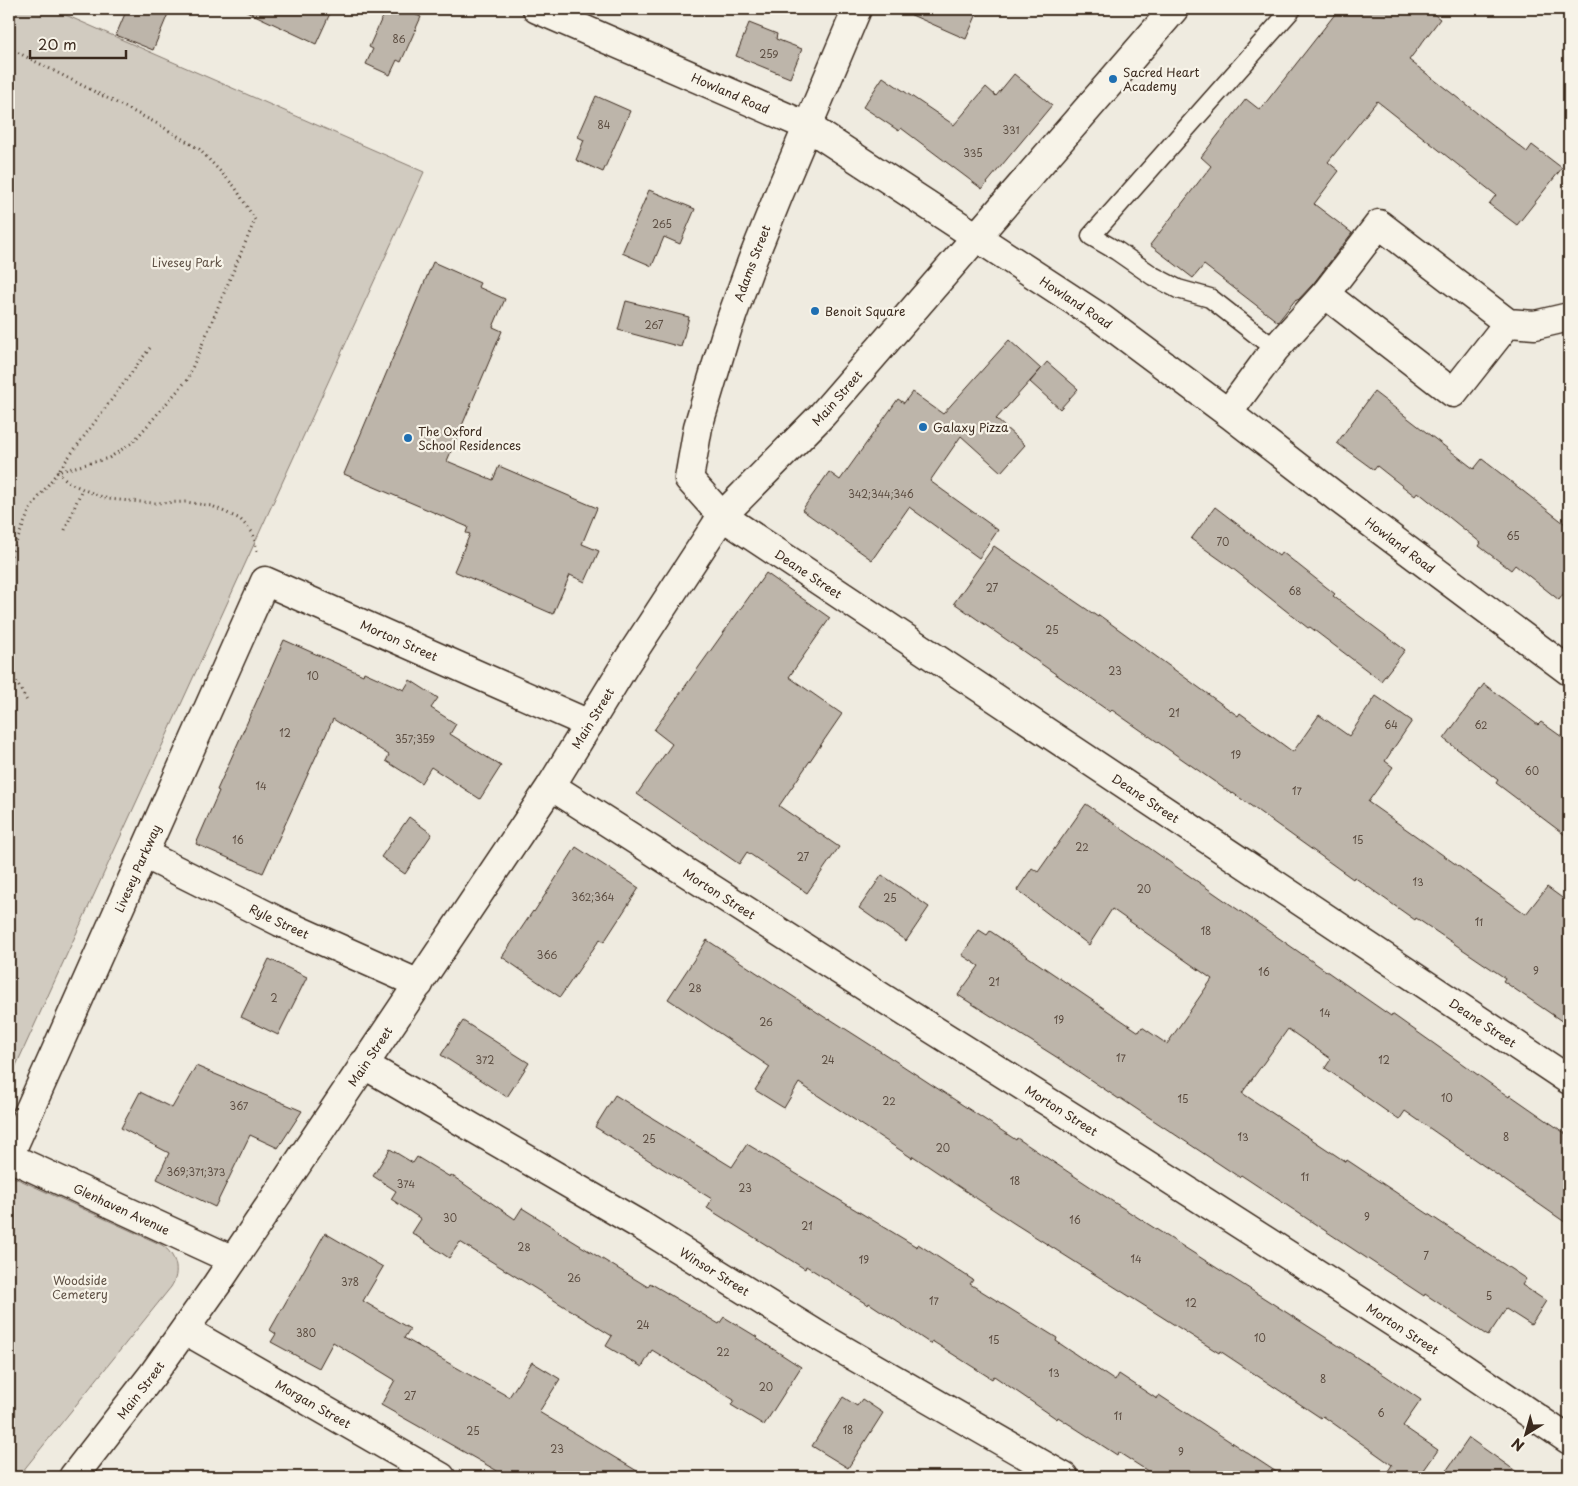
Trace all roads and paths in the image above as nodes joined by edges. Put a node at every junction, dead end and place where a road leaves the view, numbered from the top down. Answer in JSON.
{"nodes":[{"id":1,"x":537,"y":9,"type":"edge"},
{"id":2,"x":858,"y":9,"type":"edge"},
{"id":3,"x":1174,"y":9,"type":"edge"},
{"id":4,"x":1292,"y":9,"type":"edge"},
{"id":5,"x":9,"y":48,"type":"edge"},
{"id":6,"x":808,"y":126,"type":"junction"},
{"id":7,"x":976,"y":236,"type":"junction"},
{"id":8,"x":1325,"y":294,"type":"junction"},
{"id":9,"x":1569,"y":317,"type":"edge"},
{"id":10,"x":1508,"y":323,"type":"junction"},
{"id":11,"x":150,"y":348,"type":"dead end"},
{"id":12,"x":1275,"y":349,"type":"junction"},
{"id":13,"x":1228,"y":413,"type":"junction"},
{"id":14,"x":57,"y":472,"type":"junction"},
{"id":15,"x":82,"y":489,"type":"junction"},
{"id":16,"x":722,"y":516,"type":"junction"},
{"id":17,"x":66,"y":530,"type":"dead end"},
{"id":18,"x":9,"y":558,"type":"edge"},
{"id":19,"x":265,"y":581,"type":"junction"},
{"id":20,"x":1569,"y":671,"type":"edge"},
{"id":21,"x":9,"y":674,"type":"edge"},
{"id":22,"x":27,"y":702,"type":"dead end"},
{"id":23,"x":589,"y":724,"type":"junction"},
{"id":24,"x":551,"y":786,"type":"junction"},
{"id":25,"x":144,"y":854,"type":"junction"},
{"id":26,"x":418,"y":984,"type":"junction"},
{"id":27,"x":364,"y":1064,"type":"junction"},
{"id":28,"x":1569,"y":1080,"type":"edge"},
{"id":29,"x":9,"y":1156,"type":"edge"},
{"id":30,"x":233,"y":1260,"type":"junction"},
{"id":31,"x":185,"y":1330,"type":"junction"},
{"id":32,"x":1569,"y":1440,"type":"edge"},
{"id":33,"x":73,"y":1477,"type":"edge"},
{"id":34,"x":441,"y":1477,"type":"edge"},
{"id":35,"x":1064,"y":1477,"type":"edge"}],
"edges":[{"from":1,"to":6,"type":"street","name":"Howland Road"},
{"from":2,"to":6,"type":"street","name":"Adams Street"},
{"from":3,"to":7,"type":"street","name":"Main Street"},
{"from":4,"to":12,"type":"lane"},
{"from":5,"to":14,"type":"path"},
{"from":6,"to":7,"type":"street","name":"Howland Road"},
{"from":6,"to":16,"type":"street","name":"Adams Street"},
{"from":7,"to":13,"type":"street","name":"Howland Road"},
{"from":7,"to":16,"type":"street","name":"Main Street"},
{"from":8,"to":10,"type":"street"},
{"from":8,"to":10,"type":"street"},
{"from":8,"to":12,"type":"street"},
{"from":9,"to":10,"type":"street"},
{"from":11,"to":14,"type":"path"},
{"from":12,"to":13,"type":"street"},
{"from":13,"to":20,"type":"street","name":"Howland Road"},
{"from":14,"to":15,"type":"path"},
{"from":14,"to":18,"type":"path"},
{"from":15,"to":17,"type":"path"},
{"from":15,"to":19,"type":"path"},
{"from":16,"to":23,"type":"street","name":"Main Street"},
{"from":16,"to":28,"type":"street","name":"Deane Street"},
{"from":19,"to":23,"type":"street","name":"Morton Street"},
{"from":19,"to":25,"type":"street","name":"Livesey Parkway"},
{"from":21,"to":22,"type":"path"},
{"from":23,"to":24,"type":"street","name":"Main Street"},
{"from":24,"to":26,"type":"street","name":"Main Street"},
{"from":24,"to":32,"type":"street","name":"Morton Street"},
{"from":25,"to":26,"type":"street","name":"Ryle Street"},
{"from":25,"to":29,"type":"street","name":"Livesey Parkway"},
{"from":26,"to":27,"type":"street","name":"Main Street"},
{"from":27,"to":30,"type":"street","name":"Main Street"},
{"from":27,"to":35,"type":"street","name":"Winsor Street"},
{"from":29,"to":30,"type":"street","name":"Glenhaven Avenue"},
{"from":30,"to":31,"type":"street","name":"Main Street"},
{"from":31,"to":33,"type":"street","name":"Main Street"},
{"from":31,"to":34,"type":"street","name":"Morgan Street"}]}
